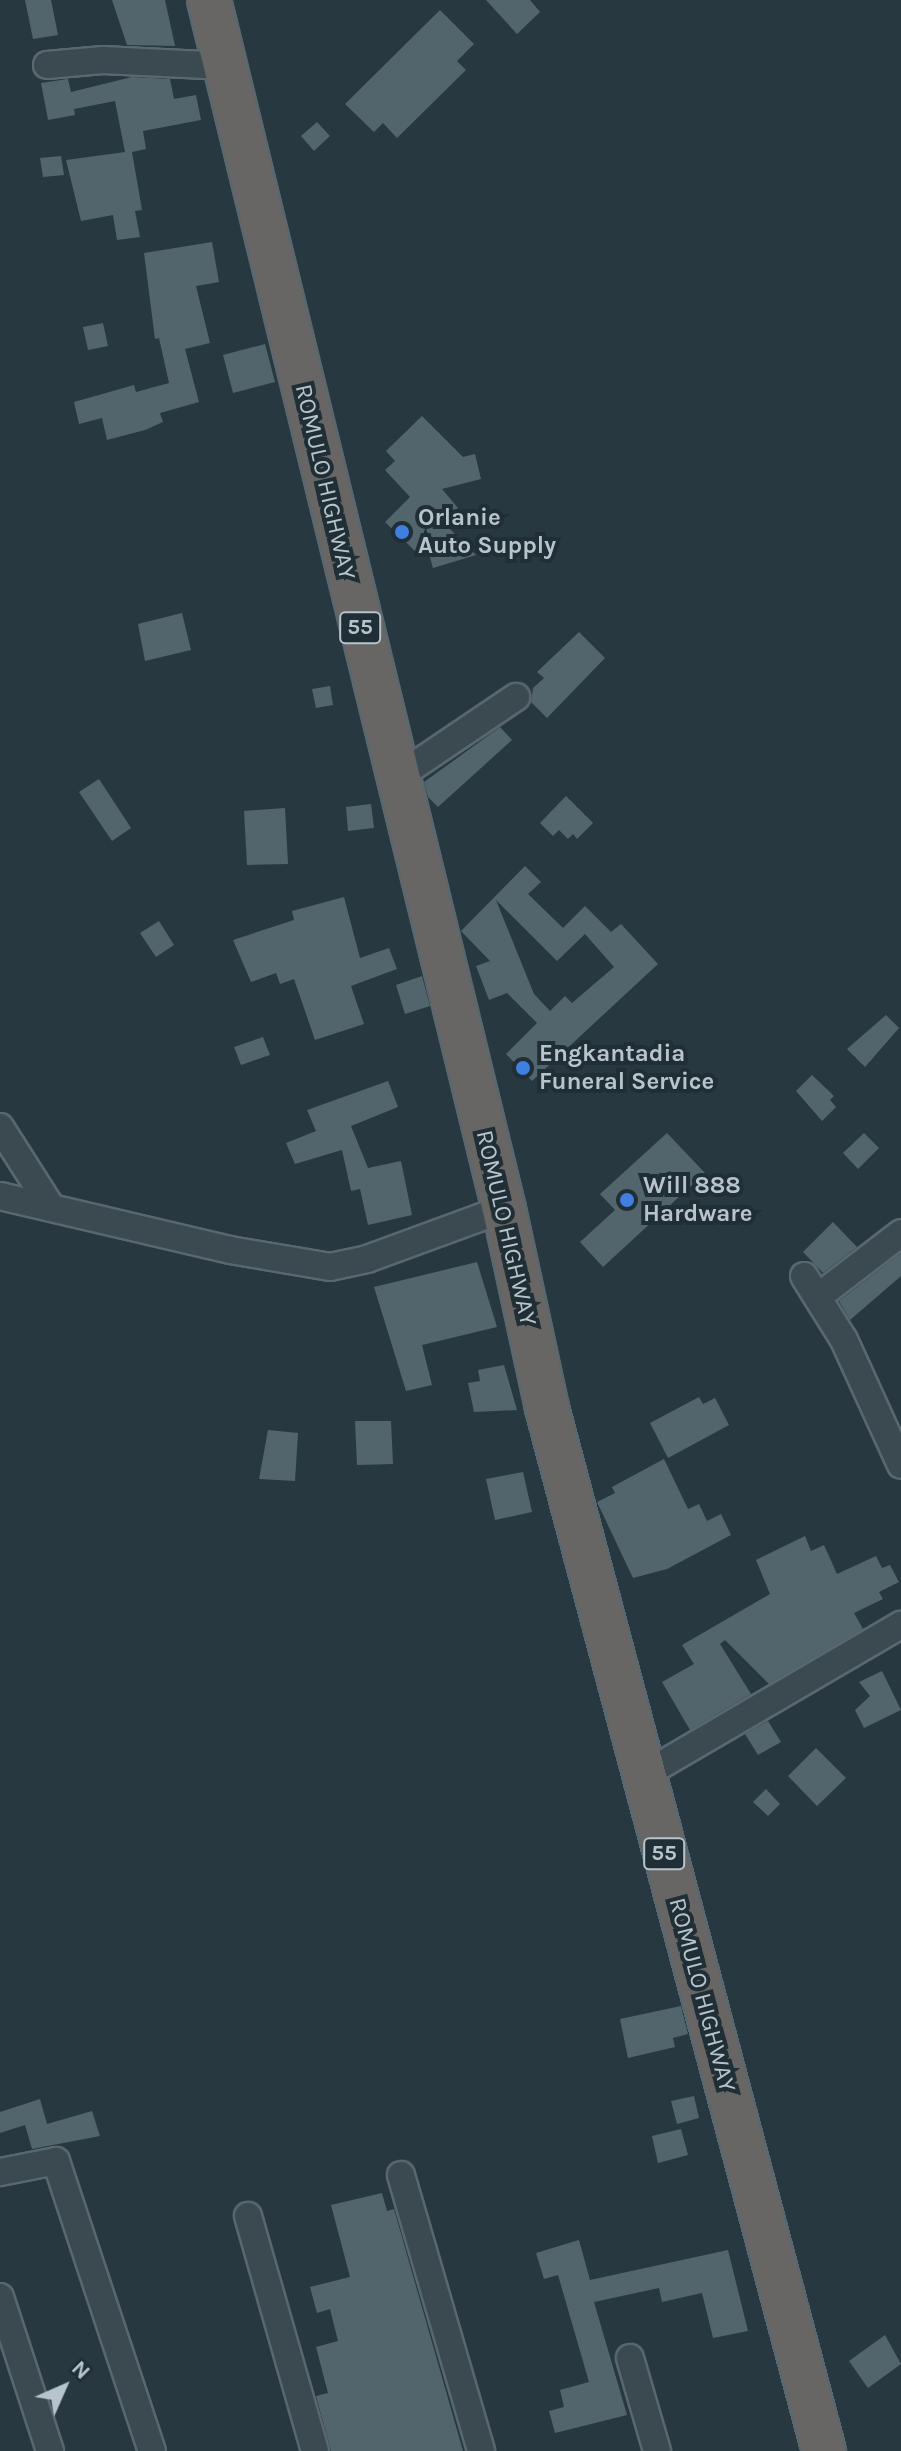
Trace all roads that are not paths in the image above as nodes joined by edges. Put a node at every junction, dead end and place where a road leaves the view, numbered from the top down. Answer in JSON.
{"nodes":[{"id":1,"x":209,"y":0,"type":"edge"},
{"id":2,"x":47,"y":65,"type":"dead end"},
{"id":3,"x":225,"y":66,"type":"junction"},
{"id":4,"x":516,"y":697,"type":"dead end"},
{"id":5,"x":396,"y":778,"type":"junction"},
{"id":6,"x":0,"y":1127,"type":"edge"},
{"id":7,"x":0,"y":1196,"type":"edge"},
{"id":8,"x":51,"y":1207,"type":"junction"},
{"id":9,"x":504,"y":1209,"type":"junction"},
{"id":10,"x":901,"y":1233,"type":"edge"},
{"id":11,"x":901,"y":1465,"type":"edge"},
{"id":12,"x":901,"y":1625,"type":"edge"},
{"id":13,"x":644,"y":1775,"type":"junction"},
{"id":14,"x":0,"y":2172,"type":"edge"},
{"id":15,"x":401,"y":2175,"type":"dead end"},
{"id":16,"x":248,"y":2216,"type":"dead end"},
{"id":17,"x":0,"y":2297,"type":"edge"},
{"id":18,"x":630,"y":2358,"type":"dead end"},
{"id":19,"x":50,"y":2451,"type":"edge"},
{"id":20,"x":152,"y":2451,"type":"edge"},
{"id":21,"x":315,"y":2451,"type":"edge"},
{"id":22,"x":481,"y":2451,"type":"edge"},
{"id":23,"x":657,"y":2451,"type":"edge"},
{"id":24,"x":824,"y":2451,"type":"edge"}],
"edges":[{"from":1,"to":3,"type":"highway","name":"ROMULO HIGHWAY","number":"55"},
{"from":2,"to":3,"type":"street"},
{"from":3,"to":5,"type":"highway","name":"ROMULO HIGHWAY","number":"55"},
{"from":4,"to":5,"type":"street"},
{"from":5,"to":9,"type":"highway","name":"ROMULO HIGHWAY","number":"55"},
{"from":6,"to":8,"type":"street"},
{"from":7,"to":8,"type":"street"},
{"from":8,"to":9,"type":"street"},
{"from":9,"to":13,"type":"highway","name":"ROMULO HIGHWAY","number":"55"},
{"from":10,"to":11,"type":"street"},
{"from":12,"to":13,"type":"street"},
{"from":13,"to":24,"type":"highway","name":"ROMULO HIGHWAY","number":"55"},
{"from":14,"to":20,"type":"street"},
{"from":15,"to":22,"type":"street"},
{"from":16,"to":21,"type":"street"},
{"from":17,"to":19,"type":"street"},
{"from":18,"to":23,"type":"street"}]}
